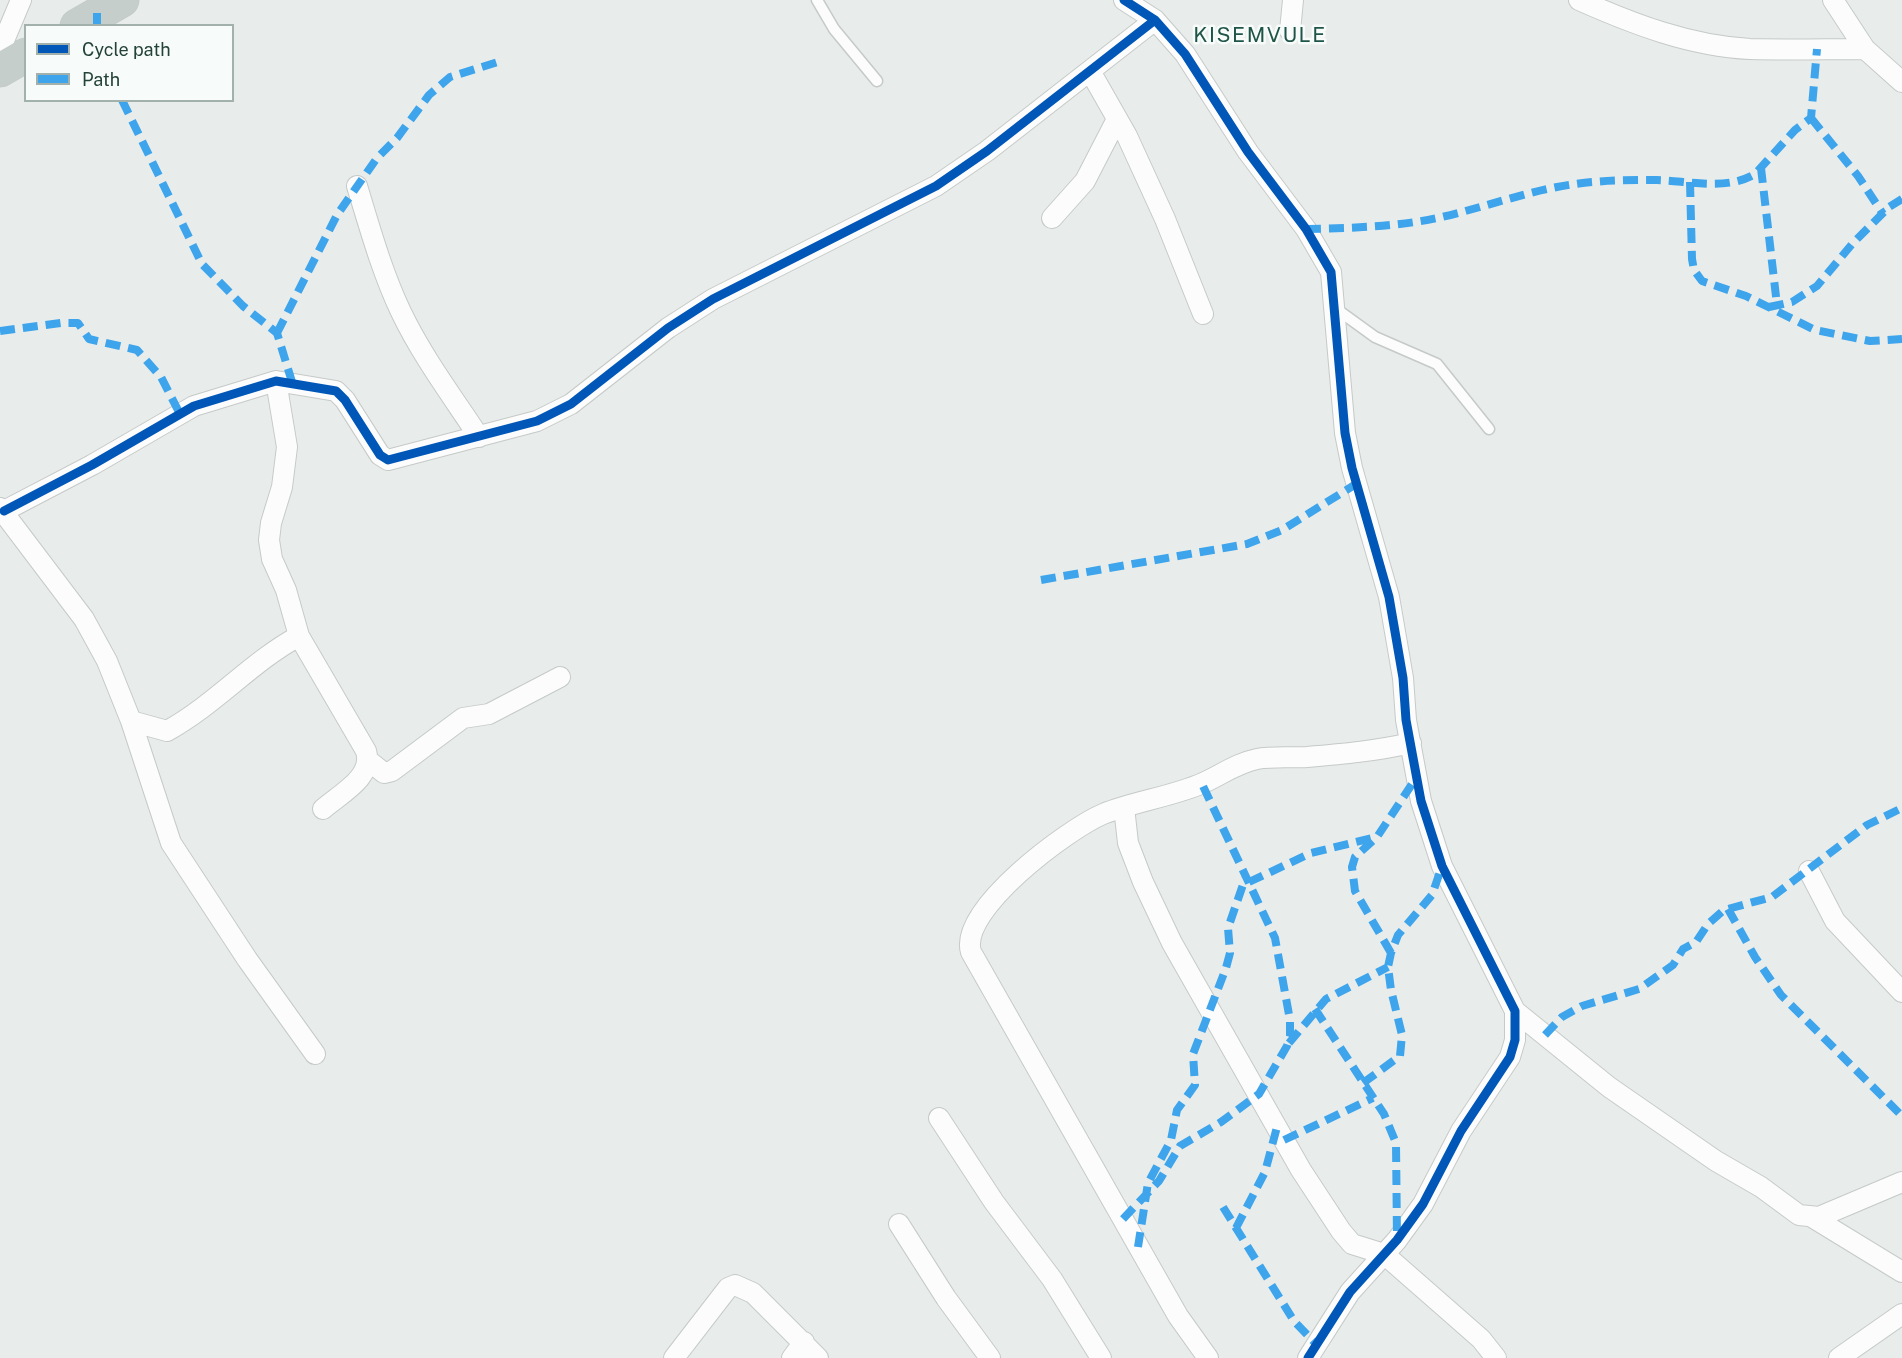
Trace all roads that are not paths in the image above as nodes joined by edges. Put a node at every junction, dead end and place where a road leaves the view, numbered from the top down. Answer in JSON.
{"nodes":[{"id":1,"x":21,"y":0,"type":"edge"},
{"id":2,"x":122,"y":0,"type":"edge"},
{"id":3,"x":817,"y":0,"type":"edge"},
{"id":4,"x":1124,"y":0,"type":"edge"},
{"id":5,"x":1293,"y":0,"type":"edge"},
{"id":6,"x":1579,"y":0,"type":"edge"},
{"id":7,"x":1833,"y":0,"type":"edge"},
{"id":8,"x":1155,"y":20,"type":"junction"},
{"id":9,"x":80,"y":24,"type":"edge"},
{"id":10,"x":1290,"y":31,"type":"dead end"},
{"id":11,"x":1865,"y":49,"type":"junction"},
{"id":12,"x":0,"y":50,"type":"edge"},
{"id":13,"x":24,"y":57,"type":"edge"},
{"id":14,"x":0,"y":70,"type":"edge"},
{"id":15,"x":1090,"y":71,"type":"junction"},
{"id":16,"x":877,"y":81,"type":"dead end"},
{"id":17,"x":1902,"y":82,"type":"edge"},
{"id":18,"x":1117,"y":119,"type":"junction"},
{"id":19,"x":357,"y":186,"type":"dead end"},
{"id":20,"x":1052,"y":218,"type":"dead end"},
{"id":21,"x":1335,"y":308,"type":"junction"},
{"id":22,"x":1203,"y":314,"type":"dead end"},
{"id":23,"x":276,"y":381,"type":"junction"},
{"id":24,"x":1489,"y":429,"type":"dead end"},
{"id":25,"x":479,"y":437,"type":"junction"},
{"id":26,"x":2,"y":509,"type":"edge"},
{"id":27,"x":299,"y":636,"type":"junction"},
{"id":28,"x":560,"y":677,"type":"dead end"},
{"id":29,"x":131,"y":721,"type":"junction"},
{"id":30,"x":1410,"y":743,"type":"junction"},
{"id":31,"x":369,"y":761,"type":"junction"},
{"id":32,"x":1124,"y":807,"type":"junction"},
{"id":33,"x":322,"y":810,"type":"dead end"},
{"id":34,"x":1809,"y":871,"type":"dead end"},
{"id":35,"x":1899,"y":981,"type":"edge"},
{"id":36,"x":1515,"y":1011,"type":"junction"},
{"id":37,"x":315,"y":1054,"type":"dead end"},
{"id":38,"x":939,"y":1118,"type":"dead end"},
{"id":39,"x":1902,"y":1182,"type":"edge"},
{"id":40,"x":1812,"y":1217,"type":"junction"},
{"id":41,"x":899,"y":1224,"type":"dead end"},
{"id":42,"x":1384,"y":1254,"type":"junction"},
{"id":43,"x":1902,"y":1272,"type":"edge"},
{"id":44,"x":1902,"y":1314,"type":"edge"},
{"id":45,"x":798,"y":1350,"type":"edge"},
{"id":46,"x":674,"y":1358,"type":"edge"},
{"id":47,"x":818,"y":1358,"type":"edge"},
{"id":48,"x":990,"y":1358,"type":"edge"},
{"id":49,"x":1101,"y":1358,"type":"edge"},
{"id":50,"x":1208,"y":1358,"type":"edge"},
{"id":51,"x":1308,"y":1358,"type":"edge"},
{"id":52,"x":1496,"y":1358,"type":"edge"},
{"id":53,"x":1839,"y":1358,"type":"edge"}],
"edges":[{"from":1,"to":12,"type":"street"},
{"from":2,"to":9,"type":"highway"},
{"from":3,"to":16,"type":"lane"},
{"from":4,"to":8,"type":"street"},
{"from":5,"to":10,"type":"street"},
{"from":6,"to":11,"type":"street"},
{"from":7,"to":11,"type":"street"},
{"from":8,"to":15,"type":"street"},
{"from":8,"to":21,"type":"street"},
{"from":11,"to":17,"type":"street"},
{"from":13,"to":14,"type":"highway"},
{"from":15,"to":18,"type":"street"},
{"from":15,"to":25,"type":"street"},
{"from":18,"to":20,"type":"street"},
{"from":18,"to":22,"type":"street"},
{"from":19,"to":25,"type":"street"},
{"from":21,"to":24,"type":"lane"},
{"from":21,"to":30,"type":"street"},
{"from":23,"to":25,"type":"street"},
{"from":23,"to":26,"type":"street"},
{"from":23,"to":27,"type":"street"},
{"from":26,"to":29,"type":"street"},
{"from":27,"to":29,"type":"street"},
{"from":27,"to":31,"type":"street"},
{"from":28,"to":31,"type":"street"},
{"from":29,"to":37,"type":"street"},
{"from":30,"to":32,"type":"street"},
{"from":30,"to":36,"type":"street"},
{"from":31,"to":33,"type":"street"},
{"from":32,"to":42,"type":"street"},
{"from":32,"to":50,"type":"street"},
{"from":34,"to":35,"type":"street"},
{"from":36,"to":40,"type":"street"},
{"from":36,"to":42,"type":"street"},
{"from":38,"to":49,"type":"street"},
{"from":39,"to":40,"type":"street"},
{"from":40,"to":43,"type":"street"},
{"from":41,"to":48,"type":"street"},
{"from":42,"to":51,"type":"street"},
{"from":42,"to":52,"type":"street"},
{"from":44,"to":53,"type":"street"},
{"from":45,"to":46,"type":"street"},
{"from":45,"to":47,"type":"street"}]}
